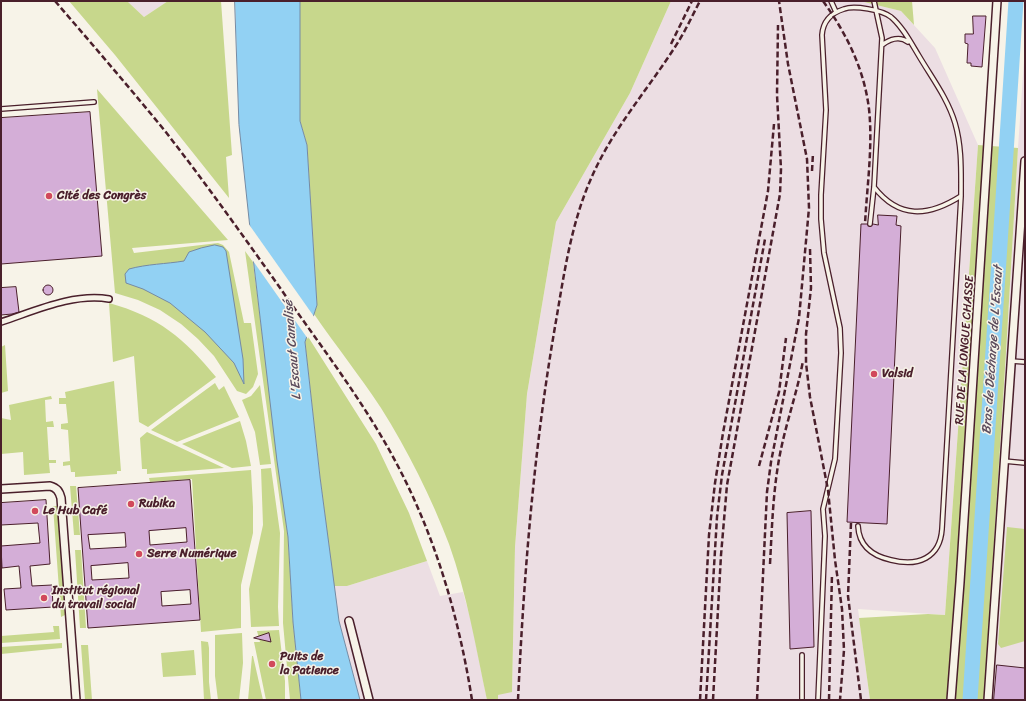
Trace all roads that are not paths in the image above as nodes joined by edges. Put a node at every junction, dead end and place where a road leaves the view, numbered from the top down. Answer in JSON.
{"nodes":[{"id":1,"x":831,"y":1,"type":"edge"},
{"id":2,"x":874,"y":1,"type":"edge"},
{"id":3,"x":998,"y":1,"type":"edge"},
{"id":4,"x":836,"y":12,"type":"junction"},
{"id":5,"x":876,"y":12,"type":"junction"},
{"id":6,"x":911,"y":43,"type":"junction"},
{"id":7,"x":882,"y":45,"type":"junction"},
{"id":8,"x":94,"y":102,"type":"dead end"},
{"id":9,"x":1,"y":110,"type":"edge"},
{"id":10,"x":1025,"y":160,"type":"edge"},
{"id":11,"x":874,"y":187,"type":"junction"},
{"id":12,"x":960,"y":196,"type":"junction"},
{"id":13,"x":870,"y":224,"type":"dead end"},
{"id":14,"x":109,"y":299,"type":"dead end"},
{"id":15,"x":1,"y":322,"type":"edge"},
{"id":16,"x":1010,"y":361,"type":"junction"},
{"id":17,"x":1025,"y":362,"type":"edge"},
{"id":18,"x":1004,"y":461,"type":"junction"},
{"id":19,"x":1025,"y":463,"type":"edge"},
{"id":20,"x":1,"y":489,"type":"edge"},
{"id":21,"x":858,"y":526,"type":"dead end"},
{"id":22,"x":349,"y":621,"type":"dead end"},
{"id":23,"x":802,"y":655,"type":"dead end"},
{"id":24,"x":76,"y":700,"type":"edge"},
{"id":25,"x":369,"y":700,"type":"edge"},
{"id":26,"x":802,"y":700,"type":"edge"},
{"id":27,"x":818,"y":700,"type":"edge"},
{"id":28,"x":950,"y":700,"type":"edge"},
{"id":29,"x":988,"y":700,"type":"edge"}],
"edges":[{"from":1,"to":4,"type":"lane"},
{"from":2,"to":5,"type":"lane"},
{"from":3,"to":28,"type":"street","name":"RUE DE LA LONGUE CHASSE"},
{"from":4,"to":5,"type":"lane"},
{"from":4,"to":27,"type":"lane"},
{"from":5,"to":6,"type":"lane"},
{"from":5,"to":7,"type":"lane"},
{"from":6,"to":7,"type":"lane"},
{"from":6,"to":12,"type":"lane"},
{"from":7,"to":11,"type":"lane"},
{"from":8,"to":9,"type":"lane"},
{"from":10,"to":16,"type":"street"},
{"from":11,"to":12,"type":"lane"},
{"from":11,"to":13,"type":"lane"},
{"from":12,"to":21,"type":"lane"},
{"from":14,"to":15,"type":"street"},
{"from":16,"to":17,"type":"lane"},
{"from":16,"to":18,"type":"street"},
{"from":18,"to":19,"type":"lane"},
{"from":18,"to":29,"type":"street"},
{"from":20,"to":24,"type":"street"},
{"from":22,"to":25,"type":"street"},
{"from":23,"to":26,"type":"lane"}]}
